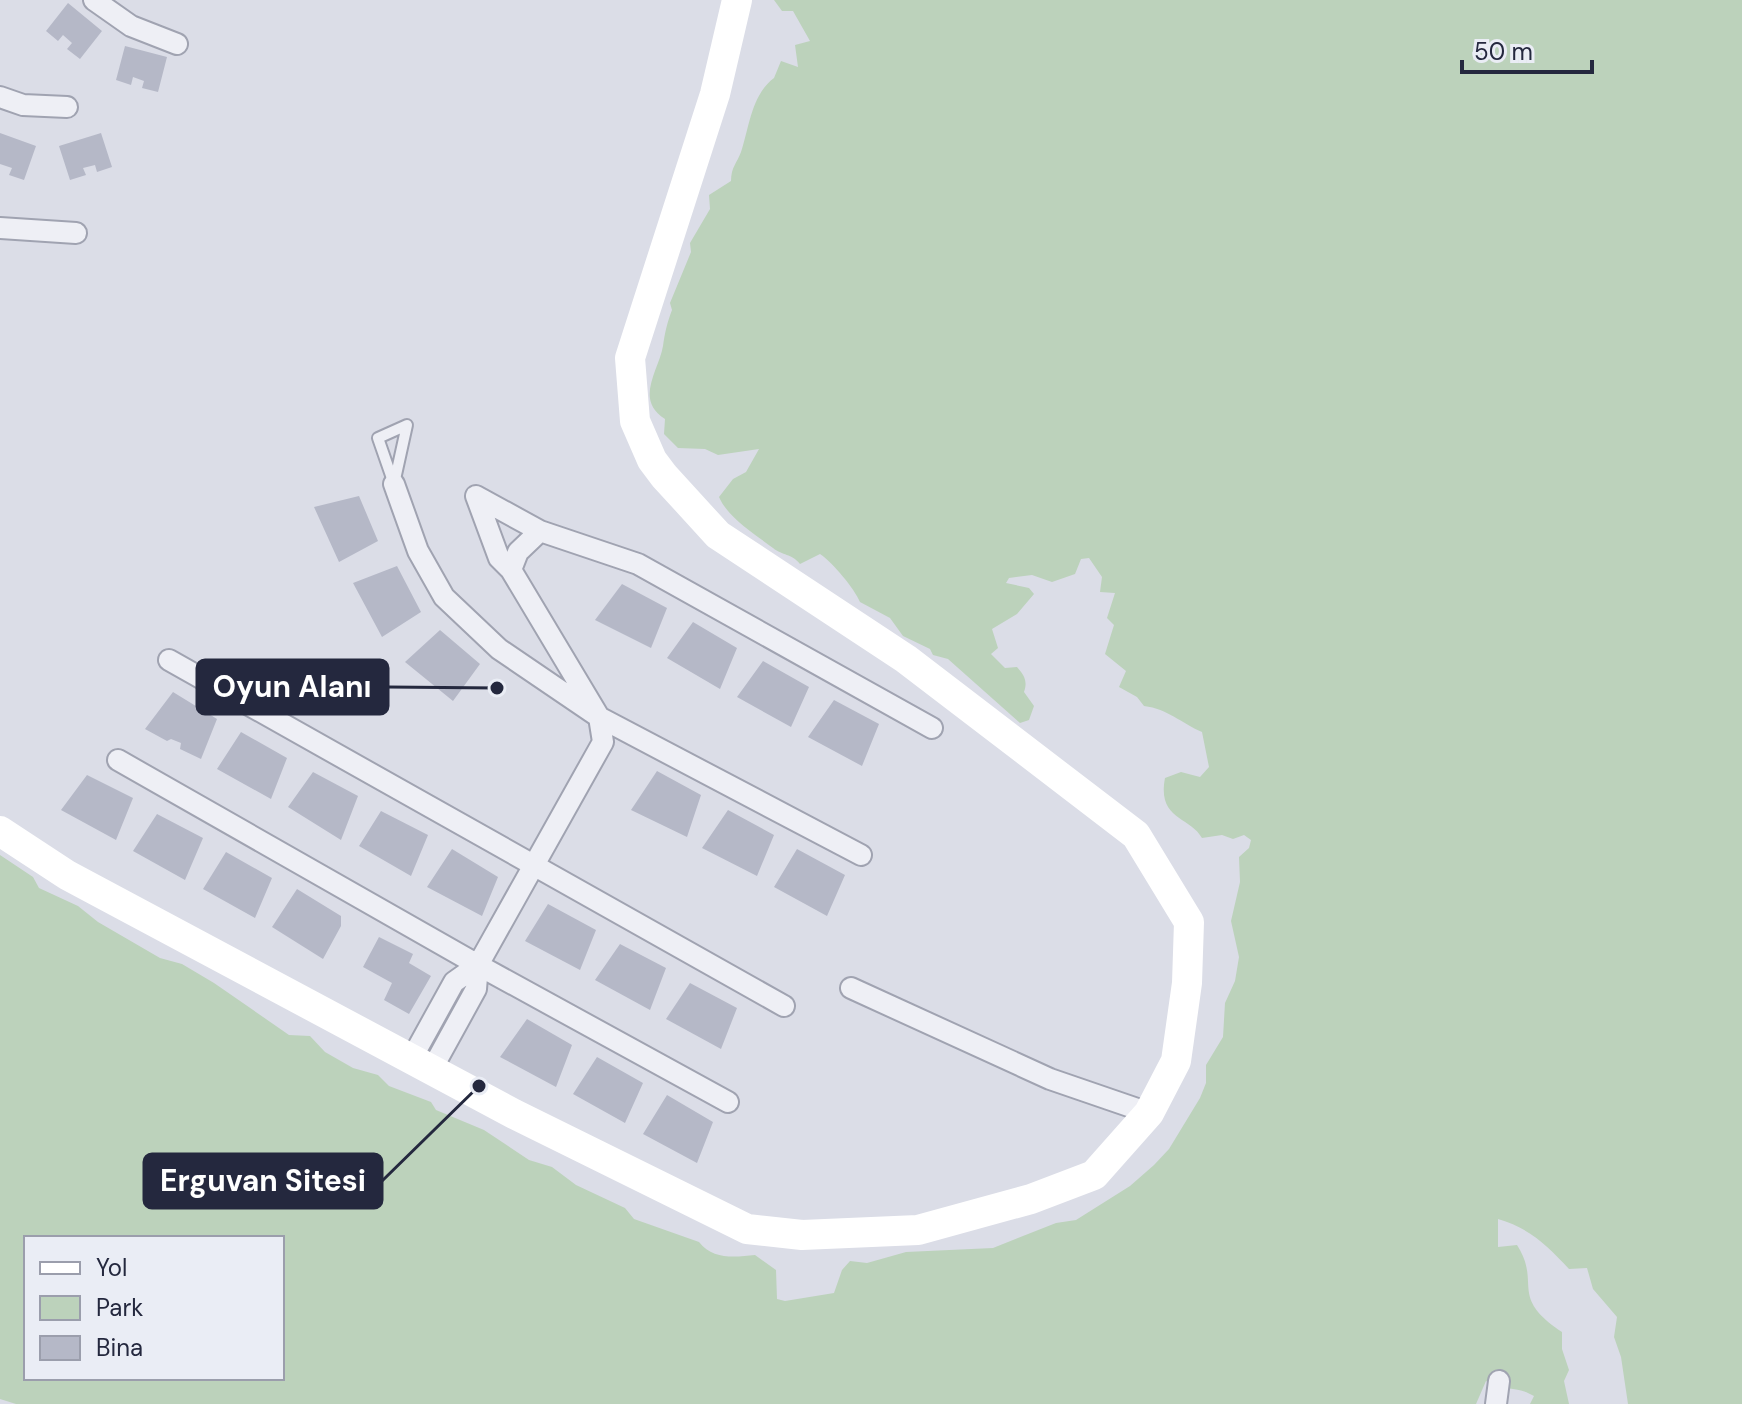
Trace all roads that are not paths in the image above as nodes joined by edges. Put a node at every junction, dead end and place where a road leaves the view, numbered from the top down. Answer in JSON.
{"nodes":[{"id":1,"x":94,"y":0,"type":"edge"},
{"id":2,"x":737,"y":0,"type":"edge"},
{"id":3,"x":177,"y":44,"type":"dead end"},
{"id":4,"x":0,"y":97,"type":"edge"},
{"id":5,"x":67,"y":107,"type":"dead end"},
{"id":6,"x":0,"y":228,"type":"edge"},
{"id":7,"x":76,"y":233,"type":"dead end"},
{"id":8,"x":394,"y":484,"type":"junction"},
{"id":9,"x":540,"y":531,"type":"junction"},
{"id":10,"x":511,"y":570,"type":"junction"},
{"id":11,"x":169,"y":660,"type":"dead end"},
{"id":12,"x":599,"y":717,"type":"junction"},
{"id":13,"x":932,"y":728,"type":"dead end"},
{"id":14,"x":118,"y":760,"type":"dead end"},
{"id":15,"x":0,"y":831,"type":"edge"},
{"id":16,"x":861,"y":855,"type":"dead end"},
{"id":17,"x":531,"y":865,"type":"junction"},
{"id":18,"x":478,"y":965,"type":"junction"},
{"id":19,"x":851,"y":988,"type":"dead end"},
{"id":20,"x":784,"y":1006,"type":"dead end"},
{"id":21,"x":422,"y":1064,"type":"junction"},
{"id":22,"x":728,"y":1102,"type":"dead end"},
{"id":23,"x":1149,"y":1113,"type":"junction"},
{"id":24,"x":1499,"y":1381,"type":"dead end"},
{"id":25,"x":1496,"y":1404,"type":"edge"}],
"edges":[{"from":1,"to":3,"type":"street"},
{"from":2,"to":23,"type":"street"},
{"from":4,"to":5,"type":"street"},
{"from":6,"to":7,"type":"street"},
{"from":8,"to":8,"type":"lane"},
{"from":8,"to":12,"type":"street"},
{"from":9,"to":10,"type":"street"},
{"from":9,"to":10,"type":"street"},
{"from":9,"to":13,"type":"street"},
{"from":10,"to":12,"type":"street"},
{"from":11,"to":17,"type":"street"},
{"from":12,"to":16,"type":"street"},
{"from":12,"to":17,"type":"street"},
{"from":14,"to":18,"type":"street"},
{"from":15,"to":21,"type":"street"},
{"from":17,"to":18,"type":"street"},
{"from":17,"to":20,"type":"street"},
{"from":18,"to":21,"type":"street"},
{"from":18,"to":22,"type":"street"},
{"from":19,"to":23,"type":"street"},
{"from":21,"to":23,"type":"street"},
{"from":24,"to":25,"type":"street"}]}
